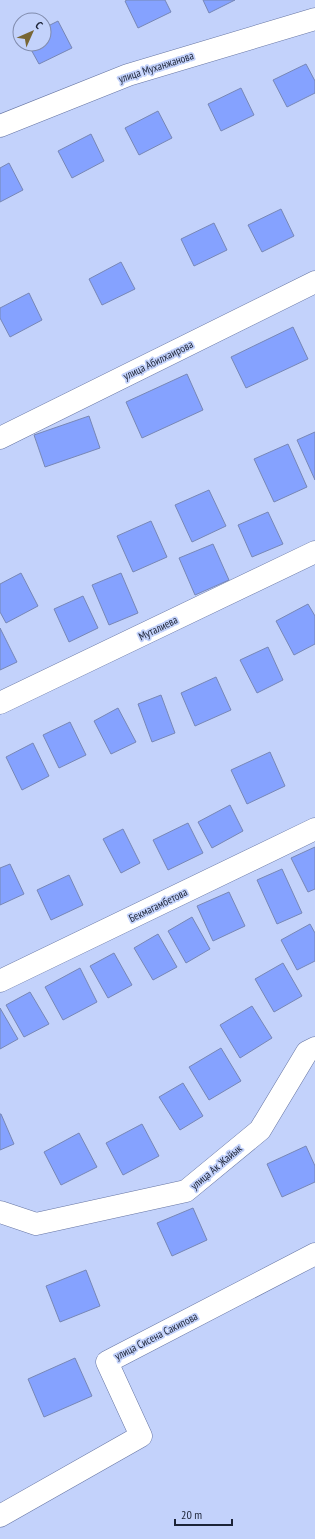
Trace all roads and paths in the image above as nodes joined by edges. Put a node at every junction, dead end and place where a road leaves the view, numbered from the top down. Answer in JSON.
{"nodes":[{"id":1,"x":315,"y":19,"type":"edge"},
{"id":2,"x":0,"y":126,"type":"edge"},
{"id":3,"x":315,"y":282,"type":"edge"},
{"id":4,"x":0,"y":438,"type":"edge"},
{"id":5,"x":315,"y":552,"type":"edge"},
{"id":6,"x":0,"y":703,"type":"edge"},
{"id":7,"x":315,"y":829,"type":"edge"},
{"id":8,"x":0,"y":981,"type":"edge"},
{"id":9,"x":315,"y":1048,"type":"edge"},
{"id":10,"x":0,"y":1212,"type":"edge"},
{"id":11,"x":315,"y":1254,"type":"edge"},
{"id":12,"x":0,"y":1516,"type":"edge"}],
"edges":[{"from":1,"to":2,"type":"street","name":"улица Муханжанова"},
{"from":3,"to":4,"type":"street","name":"улица Абилхаирова"},
{"from":5,"to":6,"type":"street","name":"Муталиева"},
{"from":7,"to":8,"type":"street","name":"Бекмагамбетова"},
{"from":9,"to":10,"type":"street","name":"улица Ак Жайык"},
{"from":11,"to":12,"type":"street","name":"улица Сисена Сакипова"}]}
